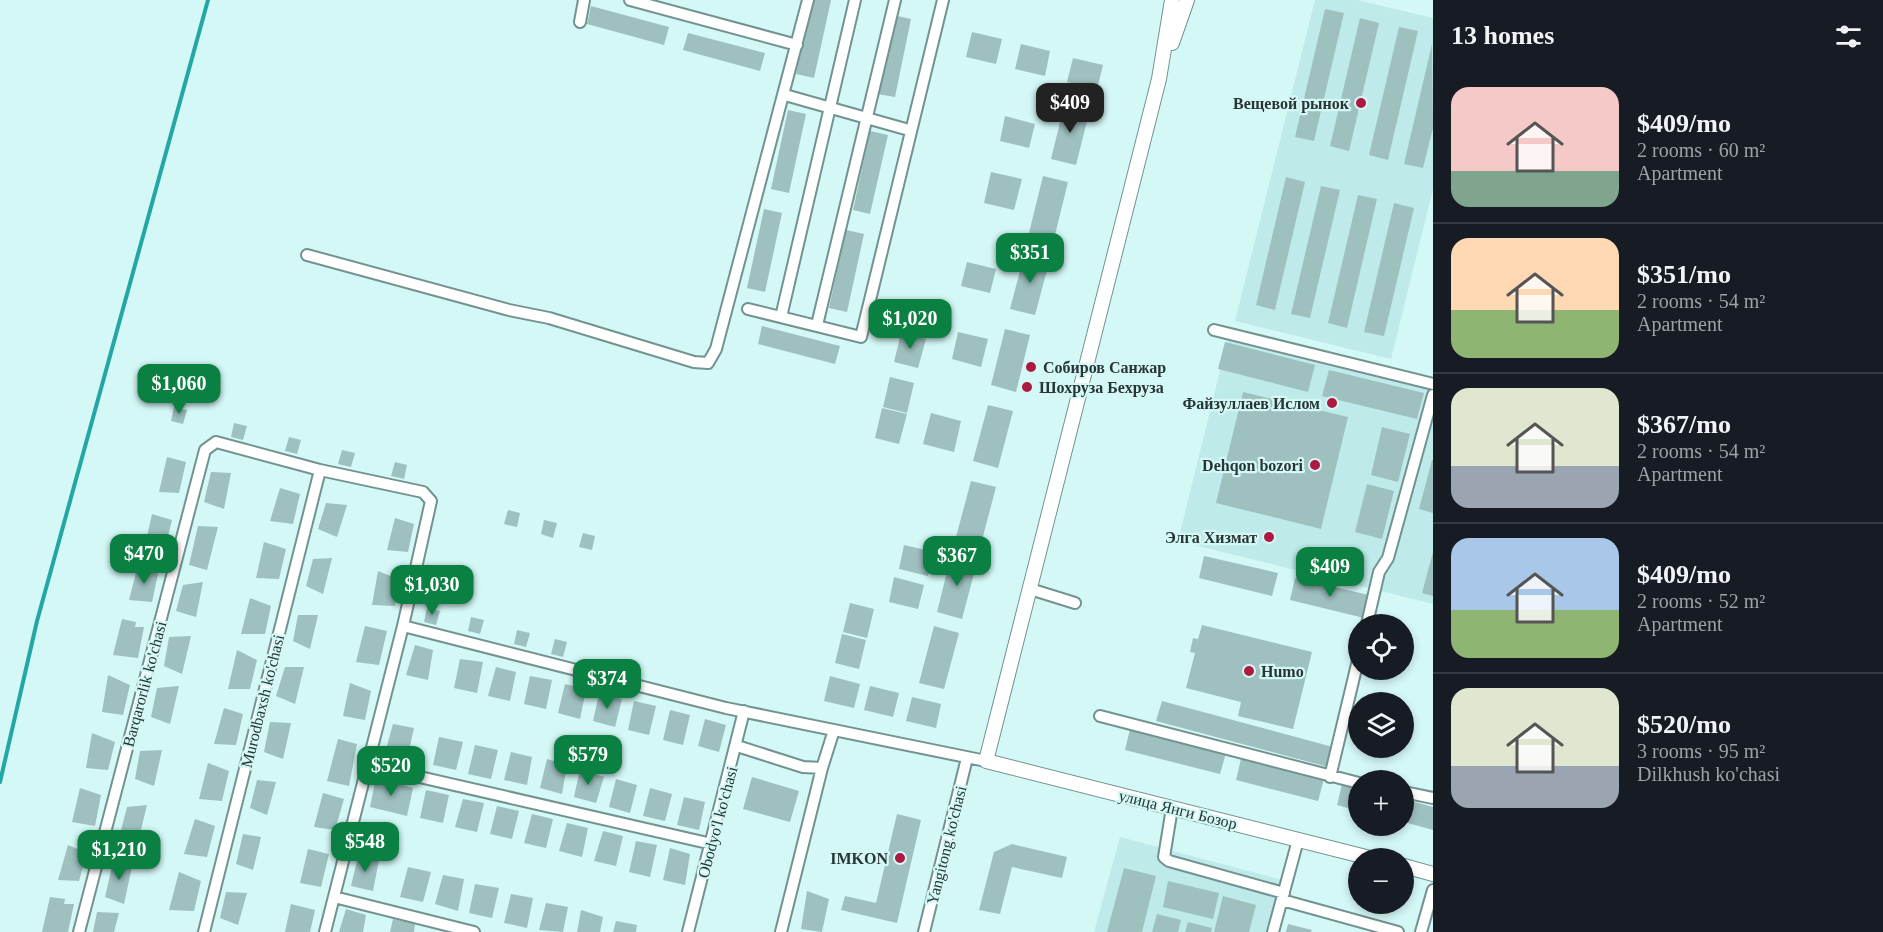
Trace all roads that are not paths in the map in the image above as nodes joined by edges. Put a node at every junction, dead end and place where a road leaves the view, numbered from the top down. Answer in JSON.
{"nodes":[{"id":1,"x":584,"y":0,"type":"edge"},
{"id":2,"x":630,"y":0,"type":"edge"},
{"id":3,"x":808,"y":0,"type":"edge"},
{"id":4,"x":855,"y":0,"type":"edge"},
{"id":5,"x":895,"y":0,"type":"edge"},
{"id":6,"x":942,"y":0,"type":"edge"},
{"id":7,"x":1172,"y":0,"type":"edge"},
{"id":8,"x":1187,"y":0,"type":"edge"},
{"id":9,"x":669,"y":5,"type":"edge"},
{"id":10,"x":580,"y":22,"type":"dead end"},
{"id":11,"x":797,"y":45,"type":"junction"},
{"id":12,"x":1159,"y":79,"type":"junction"},
{"id":13,"x":785,"y":95,"type":"junction"},
{"id":14,"x":830,"y":107,"type":"junction"},
{"id":15,"x":867,"y":116,"type":"junction"},
{"id":16,"x":909,"y":130,"type":"junction"},
{"id":17,"x":307,"y":255,"type":"dead end"},
{"id":18,"x":748,"y":309,"type":"dead end"},
{"id":19,"x":781,"y":317,"type":"junction"},
{"id":20,"x":817,"y":325,"type":"junction"},
{"id":21,"x":1214,"y":330,"type":"dead end"},
{"id":22,"x":1433,"y":384,"type":"edge"},
{"id":23,"x":1433,"y":395,"type":"edge"},
{"id":24,"x":320,"y":470,"type":"junction"},
{"id":25,"x":1030,"y":589,"type":"junction"},
{"id":26,"x":1076,"y":603,"type":"dead end"},
{"id":27,"x":1368,"y":614,"type":"edge"},
{"id":28,"x":403,"y":626,"type":"junction"},
{"id":29,"x":1353,"y":680,"type":"edge"},
{"id":30,"x":744,"y":711,"type":"junction"},
{"id":31,"x":1101,"y":716,"type":"dead end"},
{"id":32,"x":834,"y":730,"type":"junction"},
{"id":33,"x":737,"y":746,"type":"junction"},
{"id":34,"x":968,"y":758,"type":"junction"},
{"id":35,"x":986,"y":761,"type":"junction"},
{"id":36,"x":367,"y":765,"type":"junction"},
{"id":37,"x":822,"y":768,"type":"junction"},
{"id":38,"x":1330,"y":777,"type":"junction"},
{"id":39,"x":1348,"y":781,"type":"edge"},
{"id":40,"x":1414,"y":794,"type":"edge"},
{"id":41,"x":1433,"y":798,"type":"edge"},
{"id":42,"x":1172,"y":808,"type":"junction"},
{"id":43,"x":1298,"y":840,"type":"junction"},
{"id":44,"x":712,"y":844,"type":"junction"},
{"id":45,"x":1348,"y":852,"type":"edge"},
{"id":46,"x":1414,"y":869,"type":"edge"},
{"id":47,"x":1433,"y":874,"type":"edge"},
{"id":48,"x":1433,"y":890,"type":"edge"},
{"id":49,"x":1283,"y":896,"type":"junction"},
{"id":50,"x":334,"y":897,"type":"junction"},
{"id":51,"x":79,"y":932,"type":"edge"},
{"id":52,"x":204,"y":932,"type":"edge"},
{"id":53,"x":325,"y":932,"type":"edge"},
{"id":54,"x":474,"y":932,"type":"edge"},
{"id":55,"x":688,"y":932,"type":"edge"},
{"id":56,"x":781,"y":932,"type":"edge"},
{"id":57,"x":924,"y":932,"type":"edge"},
{"id":58,"x":1273,"y":932,"type":"edge"},
{"id":59,"x":1398,"y":932,"type":"edge"},
{"id":60,"x":1421,"y":932,"type":"edge"}],
"edges":[{"from":1,"to":10,"type":"street"},
{"from":2,"to":9,"type":"street"},
{"from":3,"to":11,"type":"street"},
{"from":4,"to":14,"type":"street"},
{"from":5,"to":15,"type":"street"},
{"from":6,"to":16,"type":"street"},
{"from":7,"to":12,"type":"street"},
{"from":8,"to":12,"type":"street"},
{"from":9,"to":11,"type":"street"},
{"from":11,"to":13,"type":"street"},
{"from":12,"to":25,"type":"street"},
{"from":13,"to":14,"type":"street"},
{"from":13,"to":17,"type":"street"},
{"from":14,"to":15,"type":"street"},
{"from":14,"to":19,"type":"street"},
{"from":15,"to":16,"type":"street"},
{"from":15,"to":20,"type":"street"},
{"from":16,"to":20,"type":"street"},
{"from":18,"to":19,"type":"street"},
{"from":19,"to":20,"type":"street"},
{"from":21,"to":22,"type":"street"},
{"from":23,"to":27,"type":"street"},
{"from":24,"to":28,"type":"street"},
{"from":24,"to":51,"type":"street","name":"Barqarorlik ko'chasi"},
{"from":24,"to":52,"type":"street","name":"Murodbaxsh ko'chasi"},
{"from":25,"to":26,"type":"street"},
{"from":25,"to":35,"type":"street"},
{"from":28,"to":30,"type":"street"},
{"from":28,"to":36,"type":"street"},
{"from":29,"to":38,"type":"street"},
{"from":30,"to":32,"type":"street"},
{"from":30,"to":33,"type":"street","name":"Obodyo'l ko'chasi"},
{"from":31,"to":38,"type":"street"},
{"from":32,"to":34,"type":"street"},
{"from":32,"to":37,"type":"street"},
{"from":33,"to":37,"type":"street"},
{"from":33,"to":44,"type":"street","name":"Obodyo'l ko'chasi"},
{"from":34,"to":35,"type":"street"},
{"from":34,"to":57,"type":"street","name":"Yangitong ko'chasi"},
{"from":35,"to":42,"type":"street","name":"улица Янги Бозор"},
{"from":36,"to":44,"type":"street"},
{"from":36,"to":50,"type":"street"},
{"from":37,"to":56,"type":"street"},
{"from":38,"to":39,"type":"street"},
{"from":40,"to":41,"type":"street"},
{"from":42,"to":43,"type":"street","name":"улица Янги Бозор"},
{"from":42,"to":49,"type":"street"},
{"from":43,"to":45,"type":"street","name":"улица Янги Бозор"},
{"from":43,"to":49,"type":"street"},
{"from":44,"to":55,"type":"street","name":"Obodyo'l ko'chasi"},
{"from":46,"to":47,"type":"street"},
{"from":48,"to":60,"type":"street"},
{"from":49,"to":58,"type":"street"},
{"from":49,"to":59,"type":"street"},
{"from":50,"to":53,"type":"street"},
{"from":50,"to":54,"type":"street"}]}
